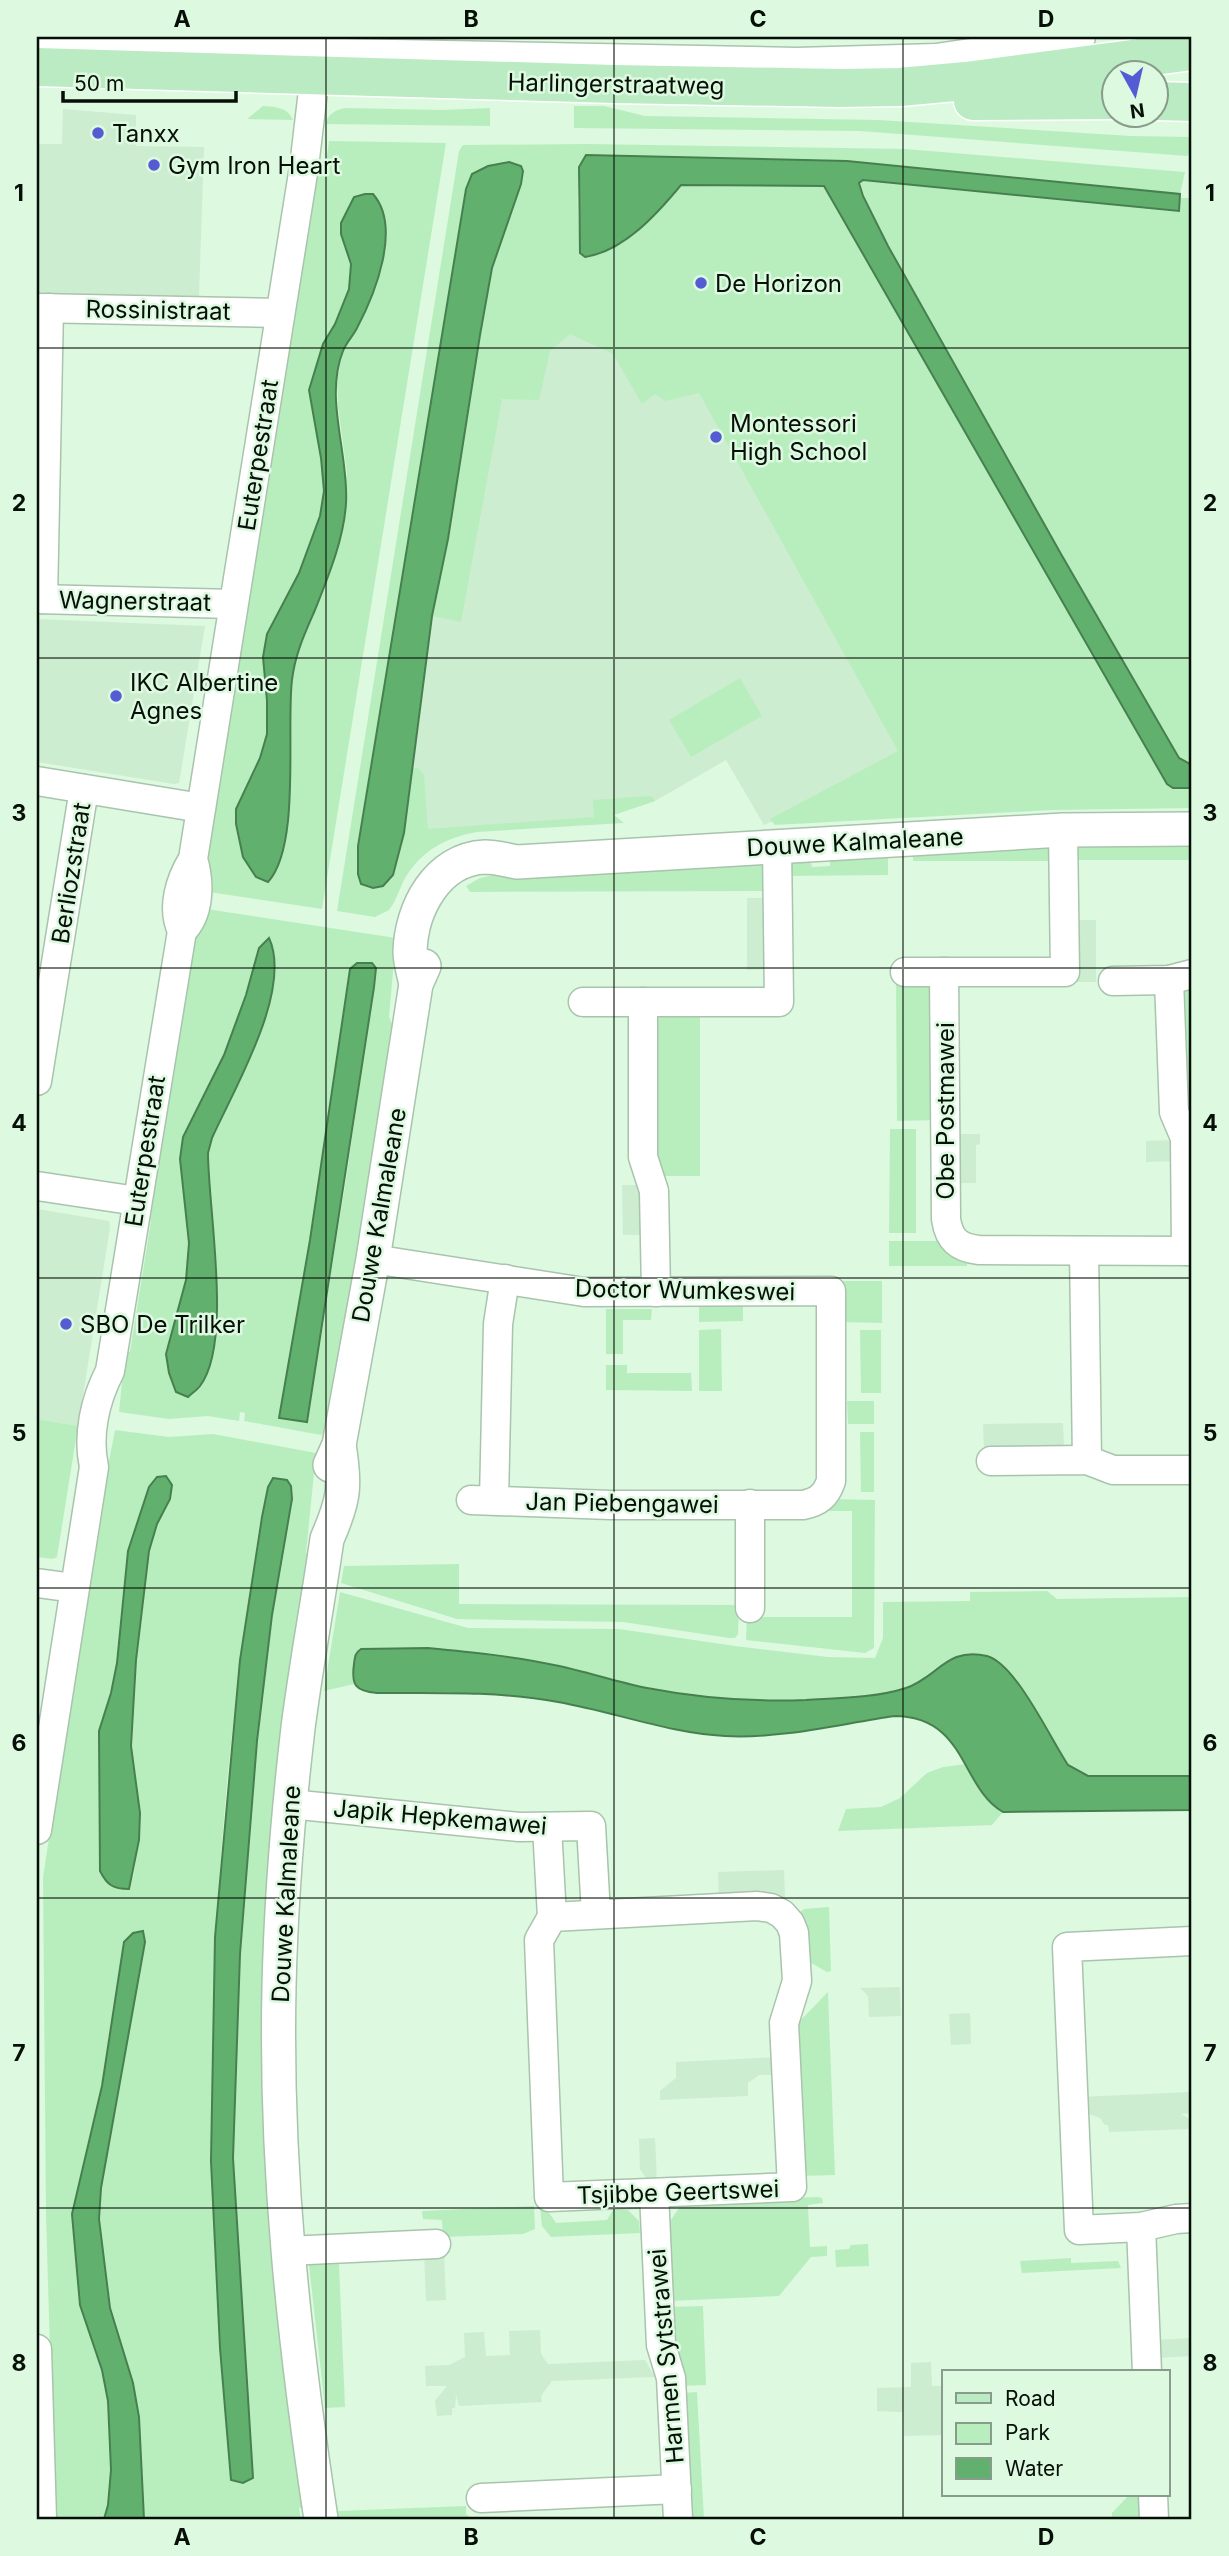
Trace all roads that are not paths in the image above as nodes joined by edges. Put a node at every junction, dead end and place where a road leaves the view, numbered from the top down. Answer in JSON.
{"nodes":[{"id":1,"x":1081,"y":37,"type":"edge"},
{"id":2,"x":37,"y":47,"type":"edge"},
{"id":3,"x":1192,"y":51,"type":"edge"},
{"id":4,"x":316,"y":66,"type":"edge"},
{"id":5,"x":37,"y":67,"type":"edge"},
{"id":6,"x":37,"y":91,"type":"edge"},
{"id":7,"x":1100,"y":100,"type":"edge"},
{"id":8,"x":1170,"y":101,"type":"edge"},
{"id":9,"x":1192,"y":102,"type":"edge"},
{"id":10,"x":43,"y":308,"type":"edge"},
{"id":11,"x":280,"y":313,"type":"junction"},
{"id":12,"x":40,"y":599,"type":"edge"},
{"id":13,"x":233,"y":604,"type":"junction"},
{"id":14,"x":37,"y":782,"type":"edge"},
{"id":15,"x":85,"y":789,"type":"junction"},
{"id":16,"x":201,"y":808,"type":"junction"},
{"id":17,"x":1192,"y":829,"type":"edge"},
{"id":18,"x":1063,"y":831,"type":"junction"},
{"id":19,"x":777,"y":846,"type":"junction"},
{"id":20,"x":905,"y":972,"type":"dead end"},
{"id":21,"x":944,"y":972,"type":"junction"},
{"id":22,"x":1181,"y":977,"type":"edge"},
{"id":23,"x":1113,"y":981,"type":"dead end"},
{"id":24,"x":583,"y":1002,"type":"dead end"},
{"id":25,"x":643,"y":1002,"type":"junction"},
{"id":26,"x":37,"y":1082,"type":"edge"},
{"id":27,"x":37,"y":1186,"type":"edge"},
{"id":28,"x":136,"y":1201,"type":"junction"},
{"id":29,"x":1084,"y":1251,"type":"junction"},
{"id":30,"x":1189,"y":1251,"type":"edge"},
{"id":31,"x":373,"y":1259,"type":"junction"},
{"id":32,"x":505,"y":1279,"type":"junction"},
{"id":33,"x":831,"y":1291,"type":"joint"},
{"id":34,"x":656,"y":1292,"type":"junction"},
{"id":35,"x":1087,"y":1460,"type":"junction"},
{"id":36,"x":991,"y":1461,"type":"dead end"},
{"id":37,"x":1192,"y":1470,"type":"edge"},
{"id":38,"x":750,"y":1504,"type":"junction"},
{"id":39,"x":37,"y":1583,"type":"edge"},
{"id":40,"x":74,"y":1588,"type":"junction"},
{"id":41,"x":750,"y":1608,"type":"dead end"},
{"id":42,"x":290,"y":1804,"type":"junction"},
{"id":43,"x":547,"y":1827,"type":"junction"},
{"id":44,"x":37,"y":1830,"type":"edge"},
{"id":45,"x":596,"y":1914,"type":"junction"},
{"id":46,"x":552,"y":1917,"type":"junction"},
{"id":47,"x":1192,"y":1941,"type":"edge"},
{"id":48,"x":654,"y":2193,"type":"junction"},
{"id":49,"x":1192,"y":2218,"type":"edge"},
{"id":50,"x":1141,"y":2227,"type":"junction"},
{"id":51,"x":436,"y":2244,"type":"dead end"},
{"id":52,"x":287,"y":2251,"type":"junction"},
{"id":53,"x":37,"y":2349,"type":"edge"},
{"id":54,"x":1147,"y":2370,"type":"edge"},
{"id":55,"x":677,"y":2489,"type":"junction"},
{"id":56,"x":1153,"y":2496,"type":"edge"},
{"id":57,"x":481,"y":2498,"type":"dead end"},
{"id":58,"x":42,"y":2519,"type":"edge"},
{"id":59,"x":321,"y":2519,"type":"edge"},
{"id":60,"x":678,"y":2519,"type":"edge"},
{"id":61,"x":1154,"y":2519,"type":"edge"}],
"edges":[{"from":1,"to":4,"type":"street","name":"Harlingerstraatweg"},
{"from":2,"to":4,"type":"street","name":"Harlingerstraatweg"},
{"from":3,"to":4,"type":"main road","name":"Harlingerstraatweg"},
{"from":4,"to":5,"type":"main road","name":"Harlingerstraatweg"},
{"from":4,"to":6,"type":"main road","name":"Harlingerstraatweg"},
{"from":4,"to":7,"type":"main road","name":"Harlingerstraatweg"},
{"from":4,"to":11,"type":"street","name":"Euterpestraat"},
{"from":8,"to":9,"type":"main road"},
{"from":10,"to":11,"type":"street","name":"Rossinistraat"},
{"from":10,"to":12,"type":"street"},
{"from":11,"to":13,"type":"street","name":"Euterpestraat"},
{"from":12,"to":13,"type":"street","name":"Wagnerstraat"},
{"from":13,"to":16,"type":"street","name":"Euterpestraat"},
{"from":14,"to":15,"type":"street"},
{"from":15,"to":16,"type":"street"},
{"from":15,"to":26,"type":"street","name":"Berliozstraat"},
{"from":16,"to":28,"type":"street","name":"Euterpestraat"},
{"from":17,"to":18,"type":"street","name":"Douwe Kalmaleane"},
{"from":18,"to":19,"type":"street","name":"Douwe Kalmaleane"},
{"from":18,"to":21,"type":"street"},
{"from":19,"to":25,"type":"street"},
{"from":19,"to":31,"type":"street","name":"Douwe Kalmaleane"},
{"from":20,"to":21,"type":"street"},
{"from":21,"to":29,"type":"street","name":"Obe Postmawei"},
{"from":22,"to":23,"type":"street"},
{"from":22,"to":30,"type":"street"},
{"from":24,"to":25,"type":"street"},
{"from":25,"to":34,"type":"street"},
{"from":27,"to":28,"type":"street"},
{"from":28,"to":40,"type":"street","name":"Euterpestraat"},
{"from":29,"to":30,"type":"street"},
{"from":29,"to":35,"type":"street"},
{"from":31,"to":32,"type":"street","name":"Doctor Wumkeswei"},
{"from":31,"to":42,"type":"street","name":"Douwe Kalmaleane"},
{"from":32,"to":34,"type":"street","name":"Doctor Wumkeswei"},
{"from":32,"to":38,"type":"street","name":"Jan Piebengawei"},
{"from":33,"to":34,"type":"street","name":"Doctor Wumkeswei"},
{"from":33,"to":38,"type":"street","name":"Jan Piebengawei"},
{"from":35,"to":36,"type":"street"},
{"from":35,"to":37,"type":"street"},
{"from":38,"to":41,"type":"street","name":"Jan Piebengawei"},
{"from":39,"to":40,"type":"street"},
{"from":40,"to":44,"type":"street","name":"Euterpestraat"},
{"from":42,"to":43,"type":"street","name":"Japik Hepkemawei"},
{"from":42,"to":52,"type":"street","name":"Douwe Kalmaleane"},
{"from":43,"to":45,"type":"street","name":"Japik Hepkemawei"},
{"from":43,"to":46,"type":"street","name":"Tsjibbe Geertswei"},
{"from":45,"to":46,"type":"street","name":"Tsjibbe Geertswei"},
{"from":45,"to":48,"type":"street","name":"Tsjibbe Geertswei"},
{"from":46,"to":48,"type":"street","name":"Tsjibbe Geertswei"},
{"from":47,"to":50,"type":"street"},
{"from":48,"to":55,"type":"street","name":"Harmen Sytstrawei"},
{"from":49,"to":50,"type":"street"},
{"from":50,"to":54,"type":"street"},
{"from":51,"to":52,"type":"street"},
{"from":52,"to":59,"type":"street","name":"Douwe Kalmaleane"},
{"from":53,"to":58,"type":"street"},
{"from":55,"to":57,"type":"street"},
{"from":55,"to":60,"type":"street","name":"Harmen Sytstrawei"},
{"from":56,"to":61,"type":"street"}]}
